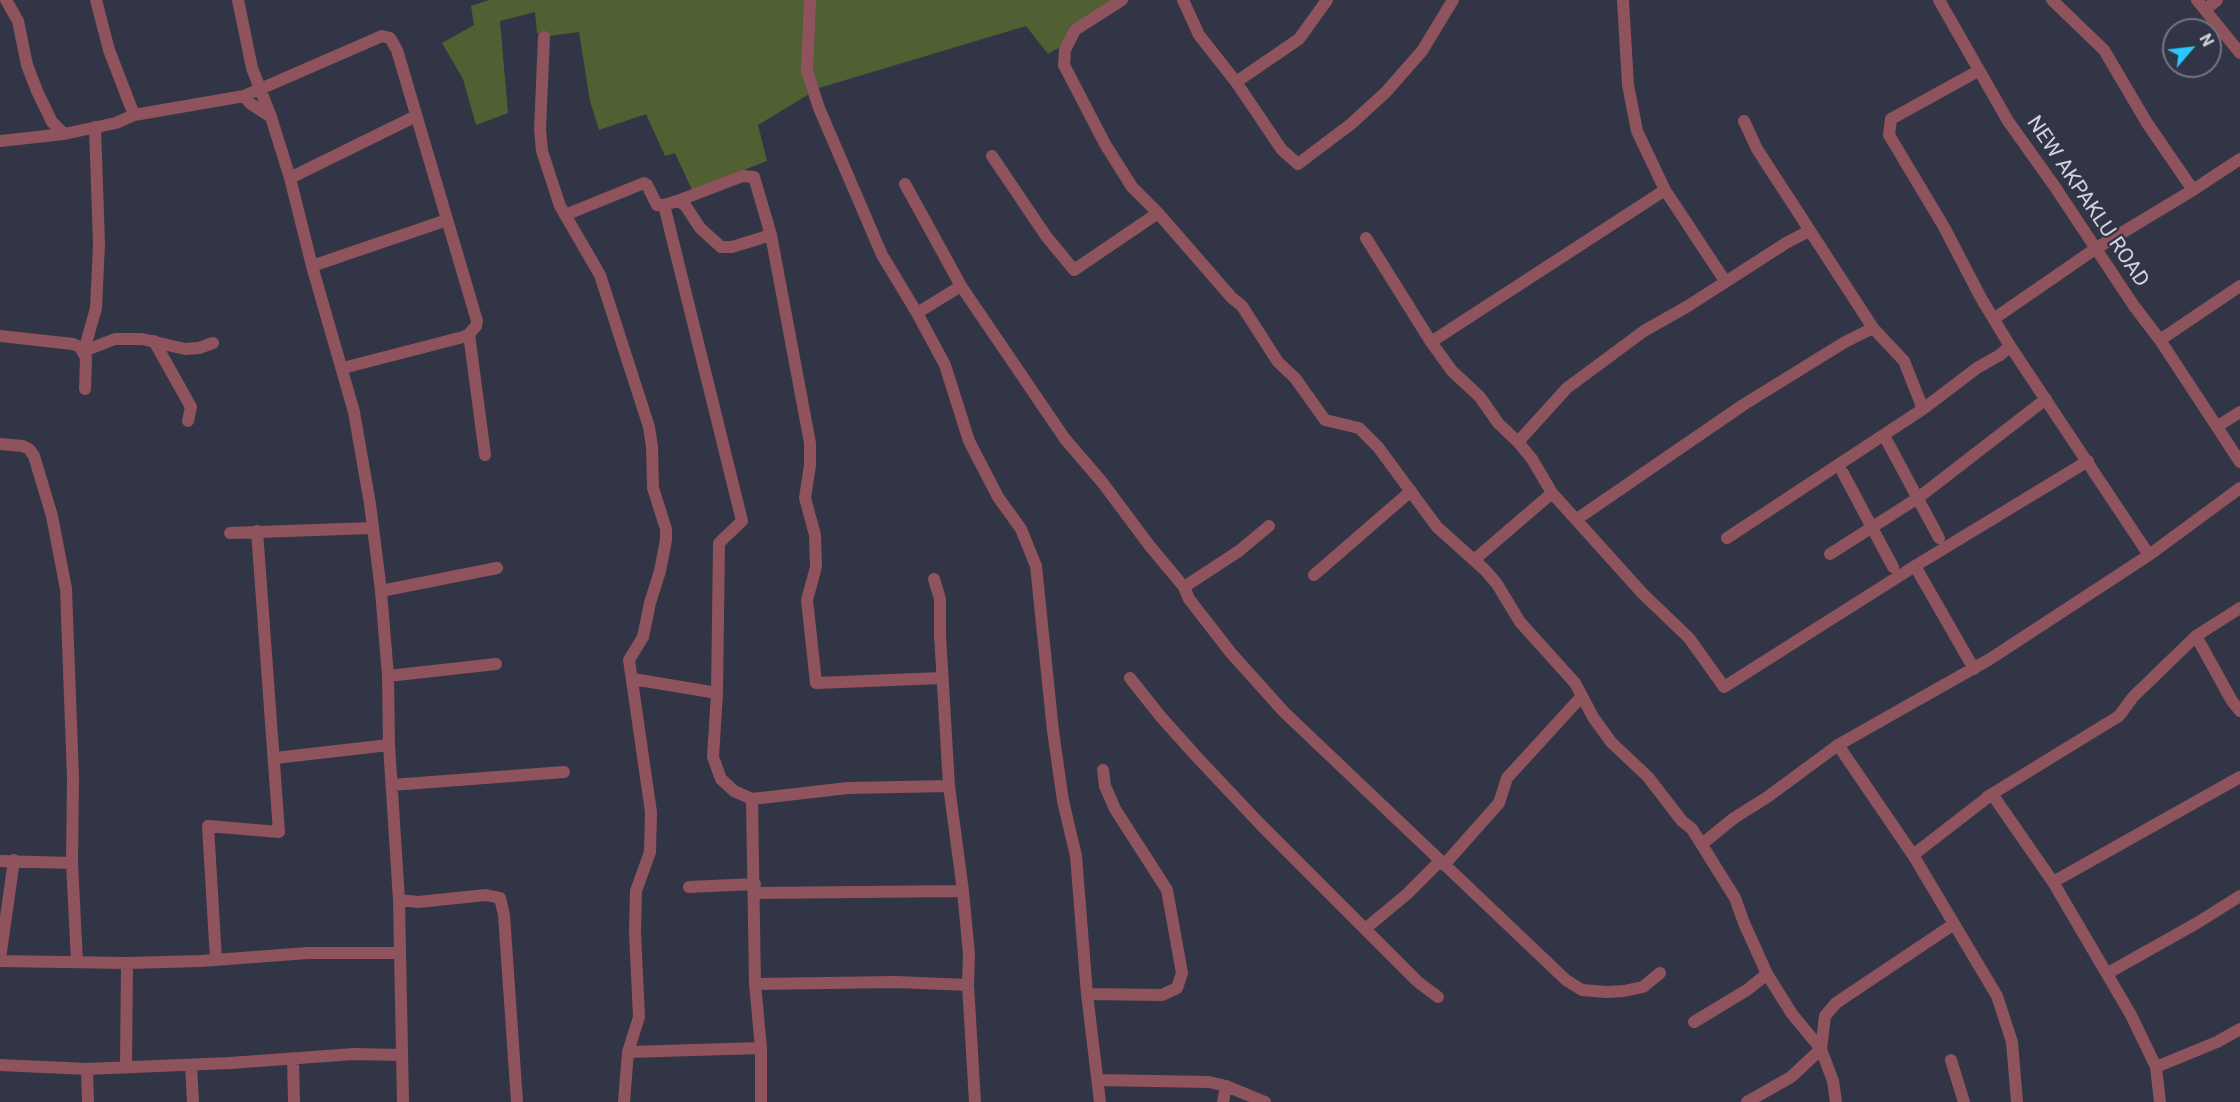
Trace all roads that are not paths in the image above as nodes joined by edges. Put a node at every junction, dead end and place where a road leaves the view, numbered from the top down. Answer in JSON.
{"nodes":[{"id":1,"x":6,"y":0,"type":"edge"},
{"id":2,"x":96,"y":0,"type":"edge"},
{"id":3,"x":238,"y":0,"type":"edge"},
{"id":4,"x":810,"y":0,"type":"edge"},
{"id":5,"x":1122,"y":0,"type":"edge"},
{"id":6,"x":1183,"y":0,"type":"edge"},
{"id":7,"x":1327,"y":0,"type":"edge"},
{"id":8,"x":1453,"y":0,"type":"edge"},
{"id":9,"x":1623,"y":0,"type":"edge"},
{"id":10,"x":1939,"y":0,"type":"edge"},
{"id":11,"x":2052,"y":0,"type":"edge"},
{"id":12,"x":2197,"y":0,"type":"edge"},
{"id":13,"x":2217,"y":0,"type":"edge"},
{"id":14,"x":2206,"y":9,"type":"junction"},
{"id":15,"x":544,"y":37,"type":"dead end"},
{"id":16,"x":2240,"y":53,"type":"edge"},
{"id":17,"x":1978,"y":71,"type":"junction"},
{"id":18,"x":1236,"y":82,"type":"junction"},
{"id":19,"x":260,"y":88,"type":"junction"},
{"id":20,"x":244,"y":96,"type":"junction"},
{"id":21,"x":134,"y":115,"type":"junction"},
{"id":22,"x":416,"y":116,"type":"junction"},
{"id":23,"x":271,"y":117,"type":"junction"},
{"id":24,"x":1744,"y":121,"type":"dead end"},
{"id":25,"x":95,"y":127,"type":"junction"},
{"id":26,"x":64,"y":134,"type":"junction"},
{"id":27,"x":0,"y":141,"type":"edge"},
{"id":28,"x":992,"y":156,"type":"dead end"},
{"id":29,"x":2240,"y":159,"type":"edge"},
{"id":30,"x":291,"y":178,"type":"junction"},
{"id":31,"x":905,"y":184,"type":"dead end"},
{"id":32,"x":1665,"y":190,"type":"junction"},
{"id":33,"x":2193,"y":190,"type":"junction"},
{"id":34,"x":676,"y":201,"type":"junction"},
{"id":35,"x":664,"y":205,"type":"junction"},
{"id":36,"x":1158,"y":213,"type":"junction"},
{"id":37,"x":566,"y":215,"type":"junction"},
{"id":38,"x":447,"y":220,"type":"junction"},
{"id":39,"x":1809,"y":231,"type":"junction"},
{"id":40,"x":771,"y":234,"type":"junction"},
{"id":41,"x":1366,"y":238,"type":"dead end"},
{"id":42,"x":2095,"y":249,"type":"junction"},
{"id":43,"x":312,"y":266,"type":"junction"},
{"id":44,"x":1725,"y":281,"type":"junction"},
{"id":45,"x":961,"y":286,"type":"junction"},
{"id":46,"x":2240,"y":286,"type":"edge"},
{"id":47,"x":917,"y":314,"type":"junction"},
{"id":48,"x":1995,"y":318,"type":"junction"},
{"id":49,"x":1873,"y":328,"type":"junction"},
{"id":50,"x":469,"y":334,"type":"junction"},
{"id":51,"x":0,"y":336,"type":"edge"},
{"id":52,"x":2160,"y":340,"type":"junction"},
{"id":53,"x":154,"y":341,"type":"junction"},
{"id":54,"x":1431,"y":342,"type":"junction"},
{"id":55,"x":213,"y":343,"type":"dead end"},
{"id":56,"x":2010,"y":346,"type":"junction"},
{"id":57,"x":84,"y":351,"type":"junction"},
{"id":58,"x":343,"y":368,"type":"junction"},
{"id":59,"x":85,"y":389,"type":"dead end"},
{"id":60,"x":2046,"y":399,"type":"junction"},
{"id":61,"x":1923,"y":409,"type":"junction"},
{"id":62,"x":2240,"y":412,"type":"edge"},
{"id":63,"x":188,"y":421,"type":"dead end"},
{"id":64,"x":2218,"y":426,"type":"junction"},
{"id":65,"x":1887,"y":441,"type":"dead end"},
{"id":66,"x":1518,"y":442,"type":"junction"},
{"id":67,"x":0,"y":444,"type":"edge"},
{"id":68,"x":485,"y":455,"type":"dead end"},
{"id":69,"x":2088,"y":461,"type":"junction"},
{"id":70,"x":2240,"y":462,"type":"edge"},
{"id":71,"x":1842,"y":473,"type":"dead end"},
{"id":72,"x":2240,"y":488,"type":"edge"},
{"id":73,"x":1411,"y":491,"type":"junction"},
{"id":74,"x":1552,"y":493,"type":"junction"},
{"id":75,"x":1918,"y":498,"type":"junction"},
{"id":76,"x":1577,"y":519,"type":"junction"},
{"id":77,"x":1269,"y":526,"type":"dead end"},
{"id":78,"x":1872,"y":527,"type":"junction"},
{"id":79,"x":372,"y":528,"type":"junction"},
{"id":80,"x":257,"y":531,"type":"junction"},
{"id":81,"x":230,"y":533,"type":"dead end"},
{"id":82,"x":1727,"y":538,"type":"dead end"},
{"id":83,"x":1939,"y":538,"type":"dead end"},
{"id":84,"x":1830,"y":554,"type":"dead end"},
{"id":85,"x":2149,"y":555,"type":"junction"},
{"id":86,"x":1474,"y":560,"type":"junction"},
{"id":87,"x":1915,"y":566,"type":"junction"},
{"id":88,"x":1893,"y":567,"type":"dead end"},
{"id":89,"x":496,"y":568,"type":"dead end"},
{"id":90,"x":1314,"y":575,"type":"dead end"},
{"id":91,"x":934,"y":579,"type":"dead end"},
{"id":92,"x":1184,"y":587,"type":"junction"},
{"id":93,"x":381,"y":591,"type":"junction"},
{"id":94,"x":2240,"y":608,"type":"edge"},
{"id":95,"x":2196,"y":636,"type":"junction"},
{"id":96,"x":496,"y":664,"type":"dead end"},
{"id":97,"x":1974,"y":669,"type":"junction"},
{"id":98,"x":388,"y":676,"type":"junction"},
{"id":99,"x":942,"y":678,"type":"junction"},
{"id":100,"x":1130,"y":678,"type":"dead end"},
{"id":101,"x":633,"y":679,"type":"junction"},
{"id":102,"x":717,"y":693,"type":"junction"},
{"id":103,"x":1582,"y":696,"type":"junction"},
{"id":104,"x":2240,"y":711,"type":"edge"},
{"id":105,"x":389,"y":745,"type":"junction"},
{"id":106,"x":1838,"y":745,"type":"junction"},
{"id":107,"x":275,"y":758,"type":"junction"},
{"id":108,"x":1103,"y":770,"type":"dead end"},
{"id":109,"x":564,"y":772,"type":"dead end"},
{"id":110,"x":2240,"y":777,"type":"edge"},
{"id":111,"x":392,"y":785,"type":"junction"},
{"id":112,"x":949,"y":786,"type":"junction"},
{"id":113,"x":1992,"y":794,"type":"junction"},
{"id":114,"x":752,"y":799,"type":"junction"},
{"id":115,"x":1702,"y":844,"type":"junction"},
{"id":116,"x":1911,"y":852,"type":"junction"},
{"id":117,"x":14,"y":860,"type":"junction"},
{"id":118,"x":0,"y":861,"type":"edge"},
{"id":119,"x":72,"y":863,"type":"junction"},
{"id":120,"x":1442,"y":863,"type":"junction"},
{"id":121,"x":2053,"y":882,"type":"junction"},
{"id":122,"x":689,"y":887,"type":"dead end"},
{"id":123,"x":755,"y":889,"type":"junction"},
{"id":124,"x":963,"y":891,"type":"junction"},
{"id":125,"x":2240,"y":896,"type":"edge"},
{"id":126,"x":399,"y":900,"type":"junction"},
{"id":127,"x":1954,"y":924,"type":"junction"},
{"id":128,"x":1365,"y":929,"type":"junction"},
{"id":129,"x":399,"y":953,"type":"junction"},
{"id":130,"x":0,"y":960,"type":"edge"},
{"id":131,"x":216,"y":960,"type":"junction"},
{"id":132,"x":77,"y":962,"type":"junction"},
{"id":133,"x":127,"y":963,"type":"junction"},
{"id":134,"x":1660,"y":973,"type":"dead end"},
{"id":135,"x":2108,"y":973,"type":"junction"},
{"id":136,"x":1767,"y":974,"type":"junction"},
{"id":137,"x":755,"y":984,"type":"junction"},
{"id":138,"x":968,"y":985,"type":"junction"},
{"id":139,"x":1087,"y":994,"type":"junction"},
{"id":140,"x":1438,"y":997,"type":"dead end"},
{"id":141,"x":1694,"y":1022,"type":"dead end"},
{"id":142,"x":2240,"y":1029,"type":"edge"},
{"id":143,"x":761,"y":1048,"type":"junction"},
{"id":144,"x":1821,"y":1049,"type":"junction"},
{"id":145,"x":628,"y":1052,"type":"junction"},
{"id":146,"x":400,"y":1055,"type":"junction"},
{"id":147,"x":293,"y":1059,"type":"junction"},
{"id":148,"x":1951,"y":1060,"type":"dead end"},
{"id":149,"x":0,"y":1065,"type":"edge"},
{"id":150,"x":191,"y":1065,"type":"junction"},
{"id":151,"x":126,"y":1066,"type":"junction"},
{"id":152,"x":2156,"y":1067,"type":"junction"},
{"id":153,"x":87,"y":1069,"type":"junction"},
{"id":154,"x":1098,"y":1080,"type":"junction"},
{"id":155,"x":1226,"y":1086,"type":"junction"},
{"id":156,"x":88,"y":1102,"type":"edge"},
{"id":157,"x":193,"y":1102,"type":"edge"},
{"id":158,"x":294,"y":1102,"type":"edge"},
{"id":159,"x":403,"y":1102,"type":"edge"},
{"id":160,"x":517,"y":1102,"type":"edge"},
{"id":161,"x":624,"y":1102,"type":"edge"},
{"id":162,"x":761,"y":1102,"type":"edge"},
{"id":163,"x":975,"y":1102,"type":"edge"},
{"id":164,"x":1100,"y":1102,"type":"edge"},
{"id":165,"x":1223,"y":1102,"type":"edge"},
{"id":166,"x":1265,"y":1102,"type":"edge"},
{"id":167,"x":1747,"y":1102,"type":"edge"},
{"id":168,"x":1836,"y":1102,"type":"edge"},
{"id":169,"x":1964,"y":1102,"type":"edge"},
{"id":170,"x":2017,"y":1102,"type":"edge"},
{"id":171,"x":2160,"y":1102,"type":"edge"}],
"edges":[{"from":1,"to":26,"type":"street"},
{"from":2,"to":21,"type":"street"},
{"from":3,"to":19,"type":"street"},
{"from":4,"to":47,"type":"street"},
{"from":5,"to":36,"type":"street"},
{"from":6,"to":18,"type":"street"},
{"from":7,"to":18,"type":"street"},
{"from":8,"to":18,"type":"street"},
{"from":9,"to":32,"type":"street"},
{"from":10,"to":17,"type":"street","name":"NEW AKPAKLU ROAD"},
{"from":11,"to":33,"type":"street"},
{"from":12,"to":14,"type":"street"},
{"from":13,"to":14,"type":"street"},
{"from":14,"to":16,"type":"street"},
{"from":15,"to":37,"type":"street"},
{"from":17,"to":42,"type":"street","name":"NEW AKPAKLU ROAD"},
{"from":17,"to":48,"type":"street"},
{"from":19,"to":20,"type":"street"},
{"from":19,"to":22,"type":"street"},
{"from":19,"to":23,"type":"street"},
{"from":20,"to":21,"type":"street"},
{"from":20,"to":23,"type":"street"},
{"from":21,"to":25,"type":"street"},
{"from":22,"to":30,"type":"street"},
{"from":22,"to":38,"type":"street"},
{"from":23,"to":30,"type":"street"},
{"from":24,"to":39,"type":"street"},
{"from":25,"to":26,"type":"street"},
{"from":25,"to":57,"type":"street"},
{"from":26,"to":27,"type":"street"},
{"from":28,"to":36,"type":"street"},
{"from":29,"to":33,"type":"street"},
{"from":30,"to":43,"type":"street"},
{"from":31,"to":45,"type":"street"},
{"from":32,"to":44,"type":"street"},
{"from":32,"to":54,"type":"street"},
{"from":33,"to":42,"type":"street"},
{"from":34,"to":35,"type":"street"},
{"from":34,"to":40,"type":"street"},
{"from":34,"to":40,"type":"street"},
{"from":35,"to":37,"type":"street"},
{"from":35,"to":102,"type":"street"},
{"from":36,"to":73,"type":"street"},
{"from":37,"to":101,"type":"street"},
{"from":38,"to":43,"type":"street"},
{"from":38,"to":50,"type":"street"},
{"from":39,"to":44,"type":"street"},
{"from":39,"to":49,"type":"street"},
{"from":40,"to":99,"type":"street"},
{"from":41,"to":54,"type":"street"},
{"from":42,"to":48,"type":"street"},
{"from":42,"to":52,"type":"street","name":"NEW AKPAKLU ROAD"},
{"from":43,"to":58,"type":"street"},
{"from":44,"to":66,"type":"street"},
{"from":45,"to":47,"type":"street"},
{"from":45,"to":92,"type":"street"},
{"from":46,"to":52,"type":"street"},
{"from":47,"to":139,"type":"street"},
{"from":48,"to":56,"type":"street"},
{"from":49,"to":61,"type":"street"},
{"from":49,"to":76,"type":"street"},
{"from":50,"to":58,"type":"street"},
{"from":50,"to":68,"type":"street"},
{"from":51,"to":57,"type":"street"},
{"from":52,"to":64,"type":"street","name":"NEW AKPAKLU ROAD"},
{"from":53,"to":55,"type":"street"},
{"from":53,"to":57,"type":"street"},
{"from":53,"to":63,"type":"street"},
{"from":54,"to":66,"type":"street"},
{"from":56,"to":60,"type":"street"},
{"from":56,"to":61,"type":"street"},
{"from":57,"to":59,"type":"street"},
{"from":58,"to":79,"type":"street"},
{"from":60,"to":69,"type":"street"},
{"from":60,"to":75,"type":"street"},
{"from":61,"to":82,"type":"street"},
{"from":62,"to":64,"type":"street"},
{"from":64,"to":70,"type":"street","name":"NEW AKPAKLU ROAD"},
{"from":65,"to":75,"type":"street"},
{"from":66,"to":74,"type":"street"},
{"from":67,"to":119,"type":"street"},
{"from":69,"to":85,"type":"street"},
{"from":69,"to":87,"type":"street"},
{"from":71,"to":78,"type":"street"},
{"from":72,"to":85,"type":"street"},
{"from":73,"to":86,"type":"street"},
{"from":73,"to":90,"type":"street"},
{"from":74,"to":76,"type":"street"},
{"from":74,"to":86,"type":"street"},
{"from":75,"to":78,"type":"street"},
{"from":75,"to":83,"type":"street"},
{"from":76,"to":87,"type":"street"},
{"from":77,"to":92,"type":"street"},
{"from":78,"to":84,"type":"street"},
{"from":78,"to":88,"type":"street"},
{"from":79,"to":80,"type":"street"},
{"from":79,"to":93,"type":"street"},
{"from":80,"to":81,"type":"street"},
{"from":80,"to":107,"type":"street"},
{"from":85,"to":97,"type":"street"},
{"from":86,"to":103,"type":"street"},
{"from":87,"to":97,"type":"street"},
{"from":89,"to":93,"type":"street"},
{"from":91,"to":99,"type":"street"},
{"from":92,"to":120,"type":"street"},
{"from":93,"to":98,"type":"street"},
{"from":94,"to":95,"type":"street"},
{"from":95,"to":104,"type":"street"},
{"from":95,"to":113,"type":"street"},
{"from":96,"to":98,"type":"street"},
{"from":97,"to":106,"type":"street"},
{"from":98,"to":105,"type":"street"},
{"from":99,"to":112,"type":"street"},
{"from":100,"to":128,"type":"street"},
{"from":101,"to":102,"type":"street"},
{"from":101,"to":145,"type":"street"},
{"from":102,"to":114,"type":"street"},
{"from":103,"to":115,"type":"street"},
{"from":103,"to":120,"type":"street"},
{"from":105,"to":107,"type":"street"},
{"from":105,"to":111,"type":"street"},
{"from":106,"to":115,"type":"street"},
{"from":106,"to":116,"type":"street"},
{"from":107,"to":131,"type":"street"},
{"from":108,"to":139,"type":"street"},
{"from":109,"to":111,"type":"street"},
{"from":110,"to":121,"type":"street"},
{"from":111,"to":126,"type":"street"},
{"from":112,"to":114,"type":"street"},
{"from":112,"to":124,"type":"street"},
{"from":113,"to":116,"type":"street"},
{"from":113,"to":121,"type":"street"},
{"from":114,"to":123,"type":"street"},
{"from":115,"to":136,"type":"street"},
{"from":116,"to":127,"type":"street"},
{"from":117,"to":118,"type":"street"},
{"from":117,"to":119,"type":"street"},
{"from":117,"to":130,"type":"street"},
{"from":119,"to":132,"type":"street"},
{"from":120,"to":128,"type":"street"},
{"from":120,"to":134,"type":"street"},
{"from":121,"to":135,"type":"street"},
{"from":122,"to":123,"type":"street"},
{"from":123,"to":124,"type":"street"},
{"from":123,"to":137,"type":"street"},
{"from":124,"to":138,"type":"street"},
{"from":125,"to":135,"type":"street"},
{"from":126,"to":129,"type":"street"},
{"from":126,"to":160,"type":"street"},
{"from":127,"to":144,"type":"street"},
{"from":127,"to":170,"type":"street"},
{"from":128,"to":140,"type":"street"},
{"from":129,"to":131,"type":"street"},
{"from":129,"to":146,"type":"street"},
{"from":130,"to":132,"type":"street"},
{"from":131,"to":133,"type":"street"},
{"from":132,"to":133,"type":"street"},
{"from":133,"to":151,"type":"street"},
{"from":135,"to":152,"type":"street"},
{"from":136,"to":141,"type":"street"},
{"from":136,"to":144,"type":"street"},
{"from":137,"to":138,"type":"street"},
{"from":137,"to":143,"type":"street"},
{"from":138,"to":163,"type":"street"},
{"from":139,"to":154,"type":"street"},
{"from":142,"to":152,"type":"street"},
{"from":143,"to":145,"type":"street"},
{"from":143,"to":162,"type":"street"},
{"from":144,"to":167,"type":"street"},
{"from":144,"to":168,"type":"street"},
{"from":145,"to":161,"type":"street"},
{"from":146,"to":147,"type":"street"},
{"from":146,"to":159,"type":"street"},
{"from":147,"to":150,"type":"street"},
{"from":147,"to":158,"type":"street"},
{"from":148,"to":169,"type":"street"},
{"from":149,"to":153,"type":"street"},
{"from":150,"to":151,"type":"street"},
{"from":150,"to":157,"type":"street"},
{"from":151,"to":153,"type":"street"},
{"from":152,"to":171,"type":"street"},
{"from":153,"to":156,"type":"street"},
{"from":154,"to":155,"type":"street"},
{"from":154,"to":164,"type":"street"},
{"from":155,"to":165,"type":"street"},
{"from":155,"to":166,"type":"street"}]}
